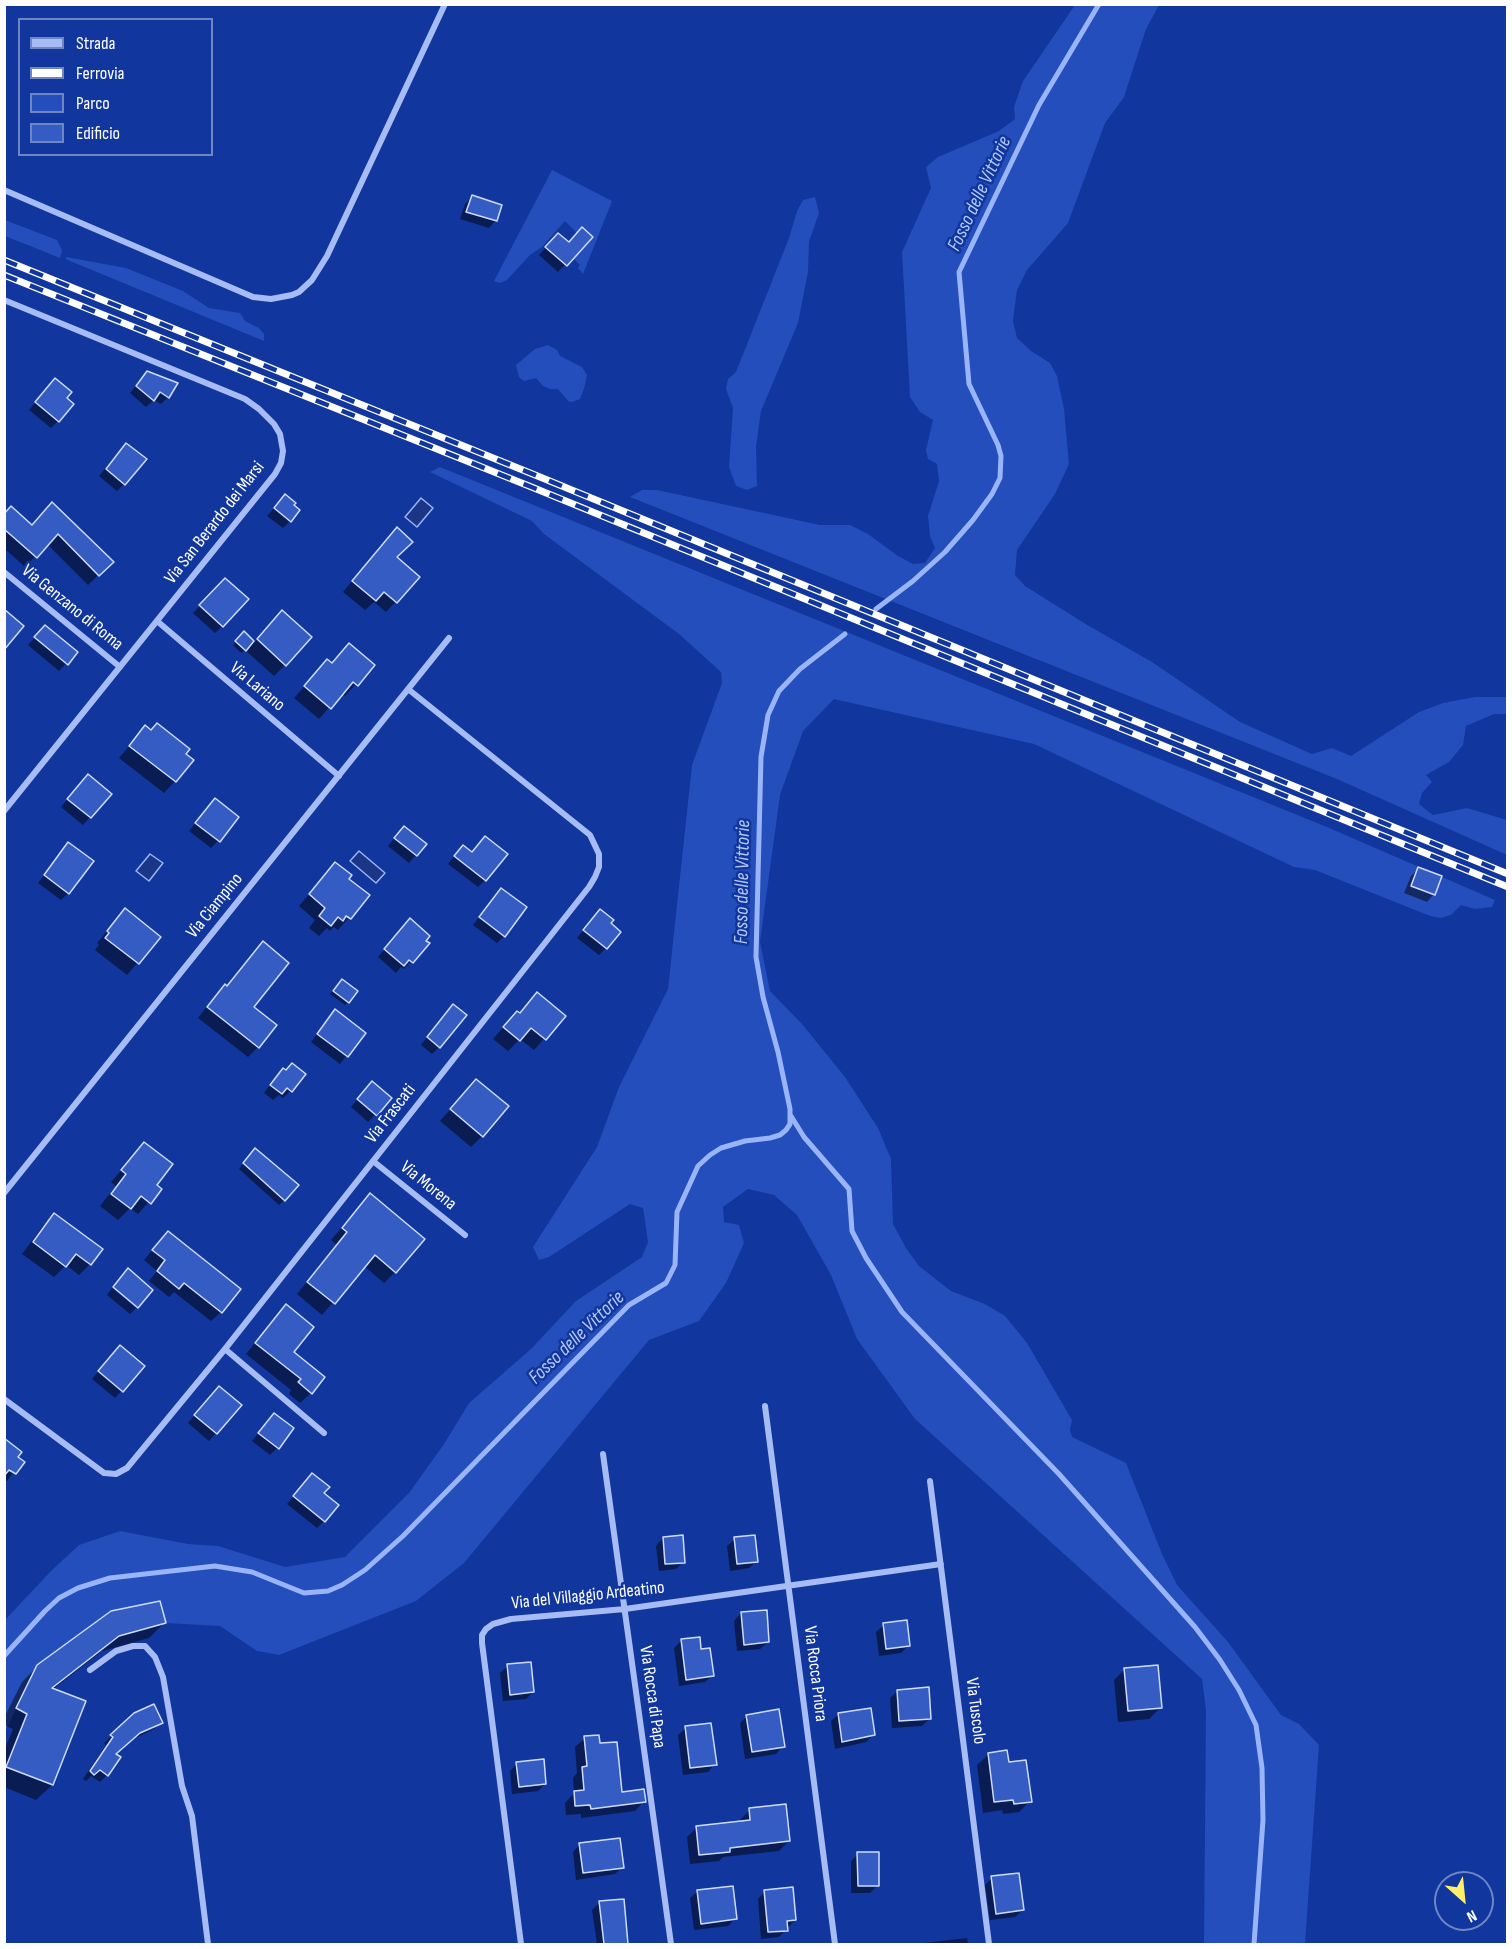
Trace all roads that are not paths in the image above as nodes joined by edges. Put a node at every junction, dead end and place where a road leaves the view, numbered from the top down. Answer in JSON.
{"nodes":[{"id":1,"x":445,"y":4,"type":"edge"},
{"id":2,"x":4,"y":190,"type":"edge"},
{"id":3,"x":4,"y":300,"type":"edge"},
{"id":4,"x":4,"y":573,"type":"edge"},
{"id":5,"x":157,"y":621,"type":"junction"},
{"id":6,"x":448,"y":638,"type":"dead end"},
{"id":7,"x":120,"y":667,"type":"junction"},
{"id":8,"x":408,"y":689,"type":"junction"},
{"id":9,"x":339,"y":776,"type":"junction"},
{"id":10,"x":4,"y":811,"type":"edge"},
{"id":11,"x":373,"y":1161,"type":"junction"},
{"id":12,"x":4,"y":1193,"type":"edge"},
{"id":13,"x":465,"y":1234,"type":"dead end"},
{"id":14,"x":225,"y":1349,"type":"junction"},
{"id":15,"x":4,"y":1399,"type":"edge"},
{"id":16,"x":765,"y":1407,"type":"dead end"},
{"id":17,"x":324,"y":1433,"type":"dead end"},
{"id":18,"x":603,"y":1454,"type":"dead end"},
{"id":19,"x":930,"y":1481,"type":"dead end"},
{"id":20,"x":941,"y":1564,"type":"junction"},
{"id":21,"x":788,"y":1586,"type":"junction"},
{"id":22,"x":625,"y":1609,"type":"junction"},
{"id":23,"x":90,"y":1670,"type":"dead end"},
{"id":24,"x":208,"y":1944,"type":"edge"},
{"id":25,"x":521,"y":1944,"type":"edge"},
{"id":26,"x":671,"y":1944,"type":"edge"},
{"id":27,"x":835,"y":1944,"type":"edge"},
{"id":28,"x":989,"y":1944,"type":"edge"}],
"edges":[{"from":1,"to":2,"type":"street"},
{"from":3,"to":5,"type":"street","name":"Via San Berardo dei Marsi"},
{"from":4,"to":7,"type":"street","name":"Via Genzano di Roma"},
{"from":5,"to":7,"type":"street","name":"Via San Berardo dei Marsi"},
{"from":5,"to":9,"type":"street","name":"Via Lariano"},
{"from":6,"to":8,"type":"street","name":"Via Ciampino"},
{"from":7,"to":10,"type":"street","name":"Via San Berardo dei Marsi"},
{"from":8,"to":9,"type":"street","name":"Via Ciampino"},
{"from":8,"to":11,"type":"street","name":"Via Frascati"},
{"from":9,"to":12,"type":"street","name":"Via Ciampino"},
{"from":11,"to":13,"type":"street","name":"Via Morena"},
{"from":11,"to":14,"type":"street","name":"Via Frascati"},
{"from":14,"to":15,"type":"street","name":"Via Frascati"},
{"from":14,"to":17,"type":"street"},
{"from":16,"to":21,"type":"street","name":"Via Rocca Priora"},
{"from":18,"to":22,"type":"street","name":"Via Rocca di Papa"},
{"from":19,"to":20,"type":"street","name":"Via Tuscolo"},
{"from":20,"to":21,"type":"street","name":"Via del Villaggio Ardeatino"},
{"from":20,"to":28,"type":"street","name":"Via Tuscolo"},
{"from":21,"to":22,"type":"street","name":"Via del Villaggio Ardeatino"},
{"from":21,"to":27,"type":"street","name":"Via Rocca Priora"},
{"from":22,"to":25,"type":"street","name":"Via del Villaggio Ardeatino"},
{"from":22,"to":26,"type":"street","name":"Via Rocca di Papa"},
{"from":23,"to":24,"type":"street"}]}
